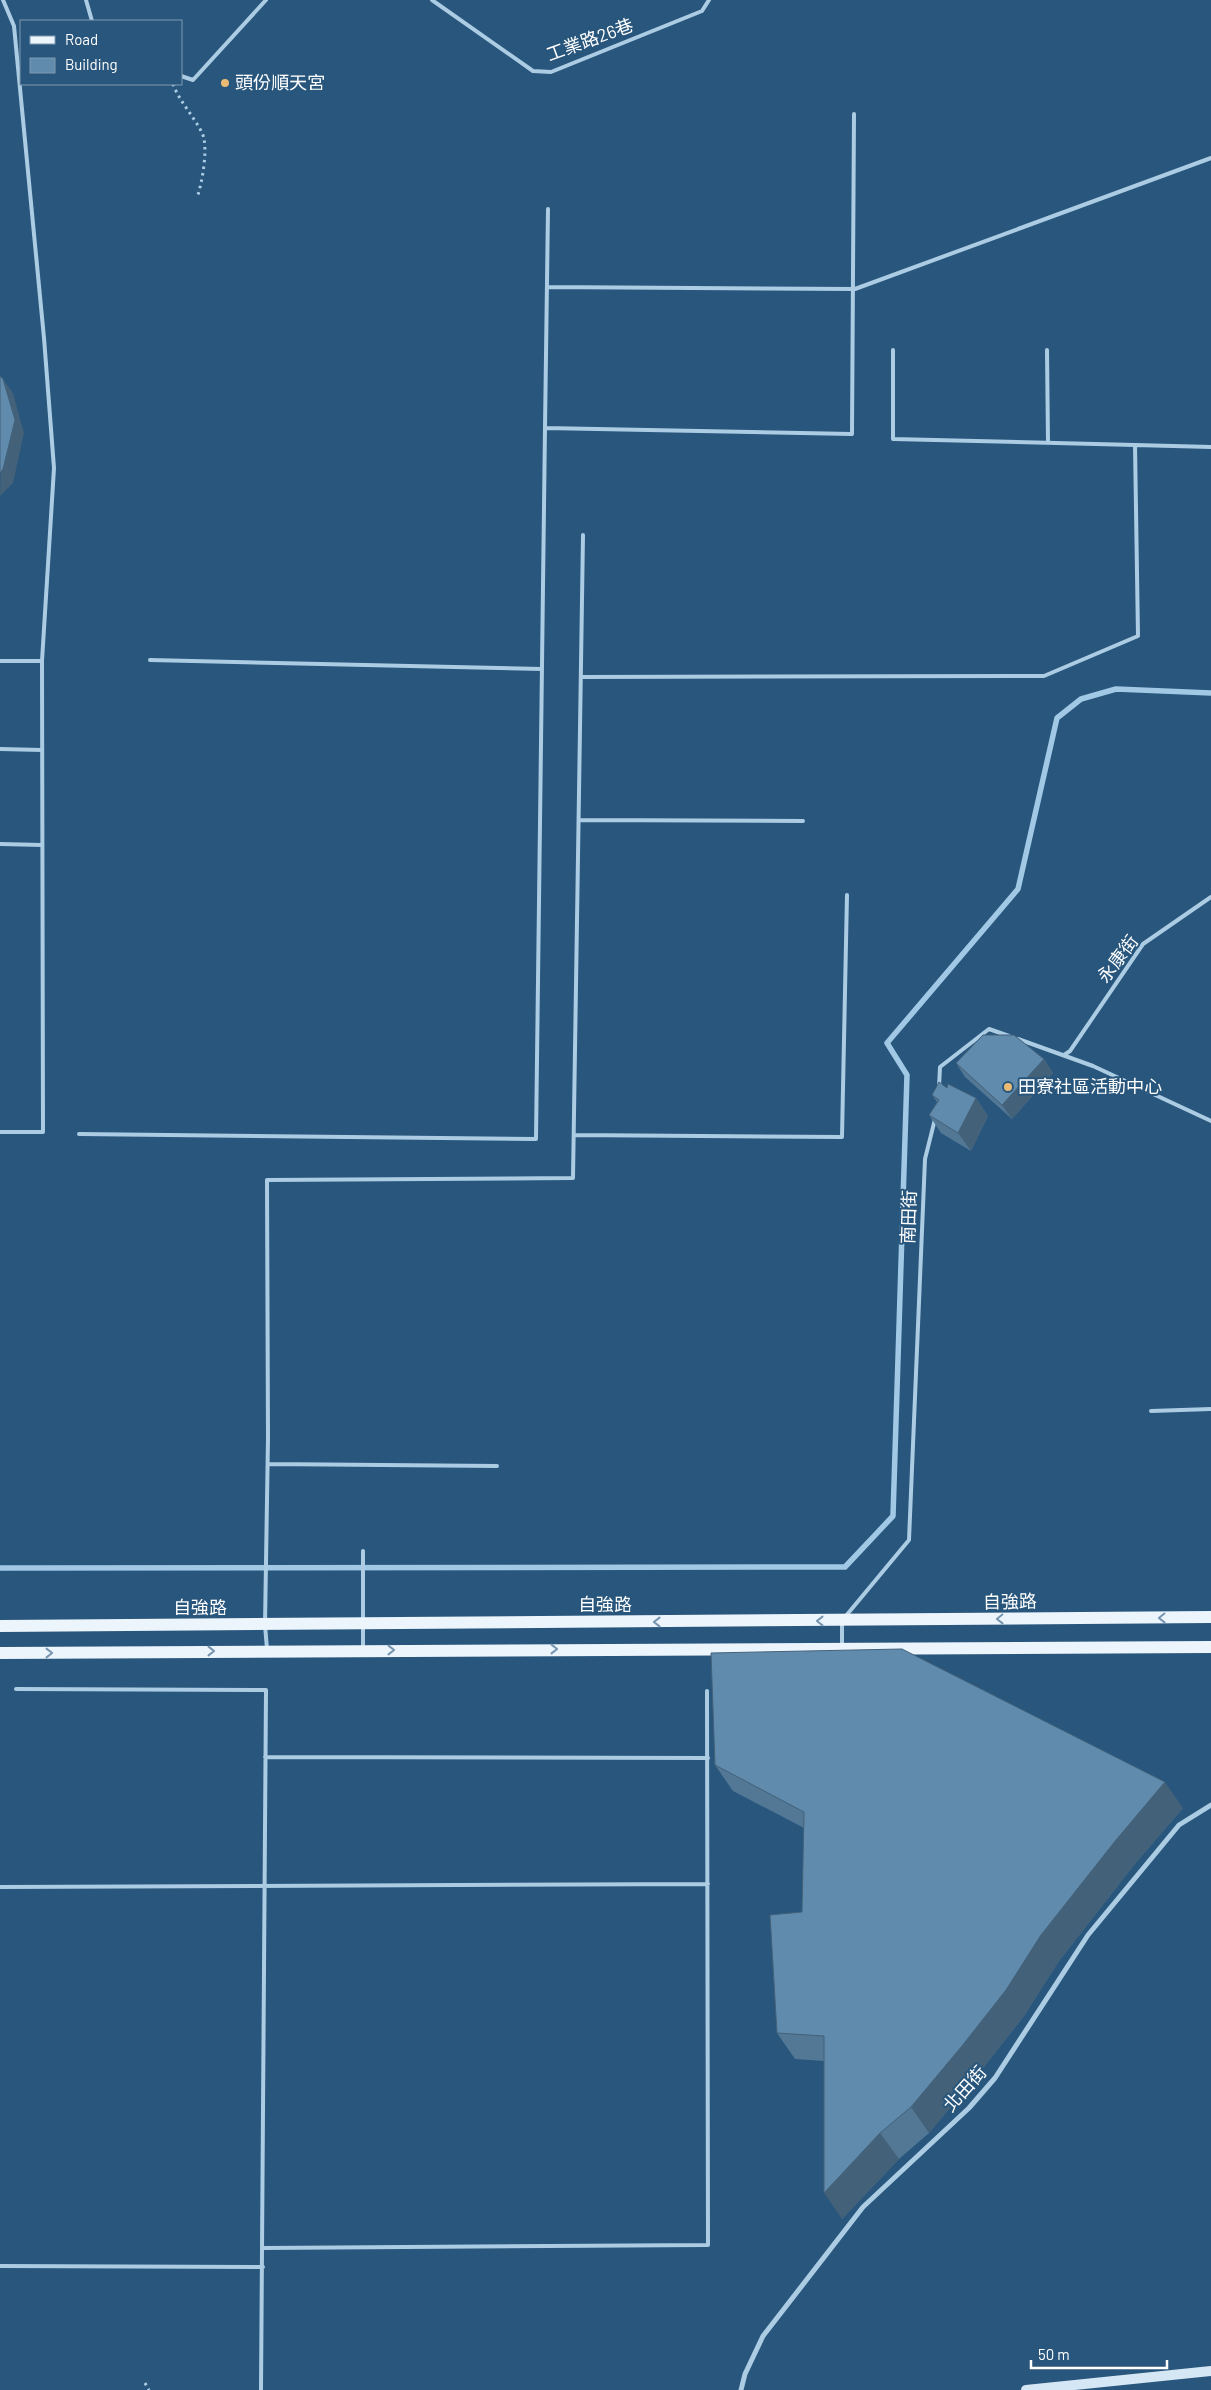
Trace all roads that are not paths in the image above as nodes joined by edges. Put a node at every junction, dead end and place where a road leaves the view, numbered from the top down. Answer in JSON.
{"nodes":[{"id":1,"x":3,"y":0,"type":"edge"},
{"id":2,"x":86,"y":0,"type":"edge"},
{"id":3,"x":266,"y":0,"type":"edge"},
{"id":4,"x":432,"y":0,"type":"edge"},
{"id":5,"x":709,"y":0,"type":"edge"},
{"id":6,"x":92,"y":20,"type":"edge"},
{"id":7,"x":182,"y":76,"type":"edge"},
{"id":8,"x":854,"y":114,"type":"dead end"},
{"id":9,"x":1211,"y":158,"type":"edge"},
{"id":10,"x":548,"y":208,"type":"dead end"},
{"id":11,"x":548,"y":287,"type":"junction"},
{"id":12,"x":854,"y":289,"type":"junction"},
{"id":13,"x":893,"y":350,"type":"dead end"},
{"id":14,"x":1047,"y":350,"type":"dead end"},
{"id":15,"x":545,"y":428,"type":"junction"},
{"id":16,"x":1048,"y":443,"type":"junction"},
{"id":17,"x":1136,"y":445,"type":"junction"},
{"id":18,"x":1211,"y":447,"type":"edge"},
{"id":19,"x":583,"y":535,"type":"dead end"},
{"id":20,"x":150,"y":660,"type":"dead end"},
{"id":21,"x":0,"y":661,"type":"edge"},
{"id":22,"x":42,"y":661,"type":"junction"},
{"id":23,"x":542,"y":668,"type":"junction"},
{"id":24,"x":581,"y":677,"type":"junction"},
{"id":25,"x":0,"y":749,"type":"edge"},
{"id":26,"x":42,"y":750,"type":"junction"},
{"id":27,"x":579,"y":820,"type":"junction"},
{"id":28,"x":803,"y":822,"type":"dead end"},
{"id":29,"x":0,"y":844,"type":"edge"},
{"id":30,"x":42,"y":845,"type":"junction"},
{"id":31,"x":847,"y":895,"type":"dead end"},
{"id":32,"x":1211,"y":897,"type":"edge"},
{"id":33,"x":1064,"y":1055,"type":"junction"},
{"id":34,"x":938,"y":1093,"type":"edge"},
{"id":35,"x":937,"y":1110,"type":"edge"},
{"id":36,"x":1211,"y":1121,"type":"edge"},
{"id":37,"x":0,"y":1132,"type":"edge"},
{"id":38,"x":79,"y":1134,"type":"dead end"},
{"id":39,"x":574,"y":1135,"type":"junction"},
{"id":40,"x":1211,"y":1409,"type":"edge"},
{"id":41,"x":1151,"y":1411,"type":"dead end"},
{"id":42,"x":268,"y":1464,"type":"junction"},
{"id":43,"x":497,"y":1466,"type":"dead end"},
{"id":44,"x":363,"y":1551,"type":"dead end"},
{"id":45,"x":1211,"y":1618,"type":"edge"},
{"id":46,"x":842,"y":1621,"type":"junction"},
{"id":47,"x":362,"y":1624,"type":"junction"},
{"id":48,"x":265,"y":1625,"type":"junction"},
{"id":49,"x":0,"y":1626,"type":"edge"},
{"id":50,"x":1211,"y":1647,"type":"edge"},
{"id":51,"x":842,"y":1648,"type":"junction"},
{"id":52,"x":363,"y":1650,"type":"junction"},
{"id":53,"x":267,"y":1651,"type":"junction"},
{"id":54,"x":0,"y":1653,"type":"edge"},
{"id":55,"x":16,"y":1690,"type":"dead end"},
{"id":56,"x":708,"y":1691,"type":"dead end"},
{"id":57,"x":265,"y":1757,"type":"junction"},
{"id":58,"x":708,"y":1758,"type":"junction"},
{"id":59,"x":1211,"y":1806,"type":"edge"},
{"id":60,"x":708,"y":1884,"type":"junction"},
{"id":61,"x":264,"y":1885,"type":"junction"},
{"id":62,"x":0,"y":1888,"type":"edge"},
{"id":63,"x":870,"y":2192,"type":"dead end"},
{"id":64,"x":874,"y":2198,"type":"junction"},
{"id":65,"x":263,"y":2248,"type":"junction"},
{"id":66,"x":0,"y":2266,"type":"edge"},
{"id":67,"x":263,"y":2267,"type":"junction"},
{"id":68,"x":1211,"y":2371,"type":"edge"},
{"id":69,"x":261,"y":2390,"type":"edge"},
{"id":70,"x":741,"y":2390,"type":"edge"},
{"id":71,"x":1026,"y":2390,"type":"edge"}],
"edges":[{"from":1,"to":22,"type":"lane"},
{"from":2,"to":6,"type":"lane"},
{"from":3,"to":7,"type":"lane"},
{"from":4,"to":5,"type":"lane","name":"工業路26巷"},
{"from":8,"to":12,"type":"lane"},
{"from":9,"to":12,"type":"lane"},
{"from":10,"to":11,"type":"lane"},
{"from":11,"to":12,"type":"lane"},
{"from":11,"to":15,"type":"lane"},
{"from":12,"to":15,"type":"lane"},
{"from":13,"to":16,"type":"lane"},
{"from":14,"to":16,"type":"lane"},
{"from":15,"to":23,"type":"lane"},
{"from":16,"to":17,"type":"lane"},
{"from":17,"to":18,"type":"lane"},
{"from":17,"to":24,"type":"lane"},
{"from":19,"to":24,"type":"lane"},
{"from":20,"to":23,"type":"lane"},
{"from":21,"to":22,"type":"lane"},
{"from":22,"to":26,"type":"lane"},
{"from":23,"to":38,"type":"lane"},
{"from":24,"to":27,"type":"lane"},
{"from":25,"to":26,"type":"lane"},
{"from":26,"to":30,"type":"lane"},
{"from":27,"to":28,"type":"lane"},
{"from":27,"to":39,"type":"lane"},
{"from":29,"to":30,"type":"lane"},
{"from":30,"to":37,"type":"lane"},
{"from":31,"to":39,"type":"lane"},
{"from":32,"to":33,"type":"lane","name":"永康街"},
{"from":33,"to":34,"type":"lane"},
{"from":33,"to":36,"type":"lane"},
{"from":35,"to":46,"type":"lane","name":"南田街"},
{"from":39,"to":42,"type":"lane"},
{"from":40,"to":41,"type":"lane"},
{"from":42,"to":43,"type":"lane"},
{"from":42,"to":48,"type":"lane"},
{"from":44,"to":47,"type":"lane"},
{"from":45,"to":46,"type":"main road","name":"自強路","one_way":true},
{"from":46,"to":47,"type":"main road","name":"自強路","one_way":true},
{"from":46,"to":51,"type":"lane"},
{"from":47,"to":48,"type":"main road","name":"自強路"},
{"from":47,"to":52,"type":"lane"},
{"from":48,"to":49,"type":"main road","name":"自強路"},
{"from":48,"to":53,"type":"lane"},
{"from":50,"to":51,"type":"main road"},
{"from":52,"to":51,"type":"main road","one_way":true},
{"from":52,"to":53,"type":"main road"},
{"from":54,"to":53,"type":"main road","one_way":true},
{"from":55,"to":57,"type":"lane"},
{"from":56,"to":58,"type":"lane"},
{"from":57,"to":58,"type":"lane"},
{"from":57,"to":61,"type":"lane"},
{"from":58,"to":60,"type":"lane"},
{"from":59,"to":64,"type":"street","name":"北田街"},
{"from":60,"to":61,"type":"lane"},
{"from":60,"to":65,"type":"lane"},
{"from":61,"to":62,"type":"lane"},
{"from":61,"to":65,"type":"lane"},
{"from":63,"to":64,"type":"lane"},
{"from":64,"to":70,"type":"street","name":"北田街"},
{"from":65,"to":67,"type":"lane"},
{"from":66,"to":67,"type":"lane"},
{"from":67,"to":69,"type":"lane"},
{"from":68,"to":71,"type":"main road"}]}
